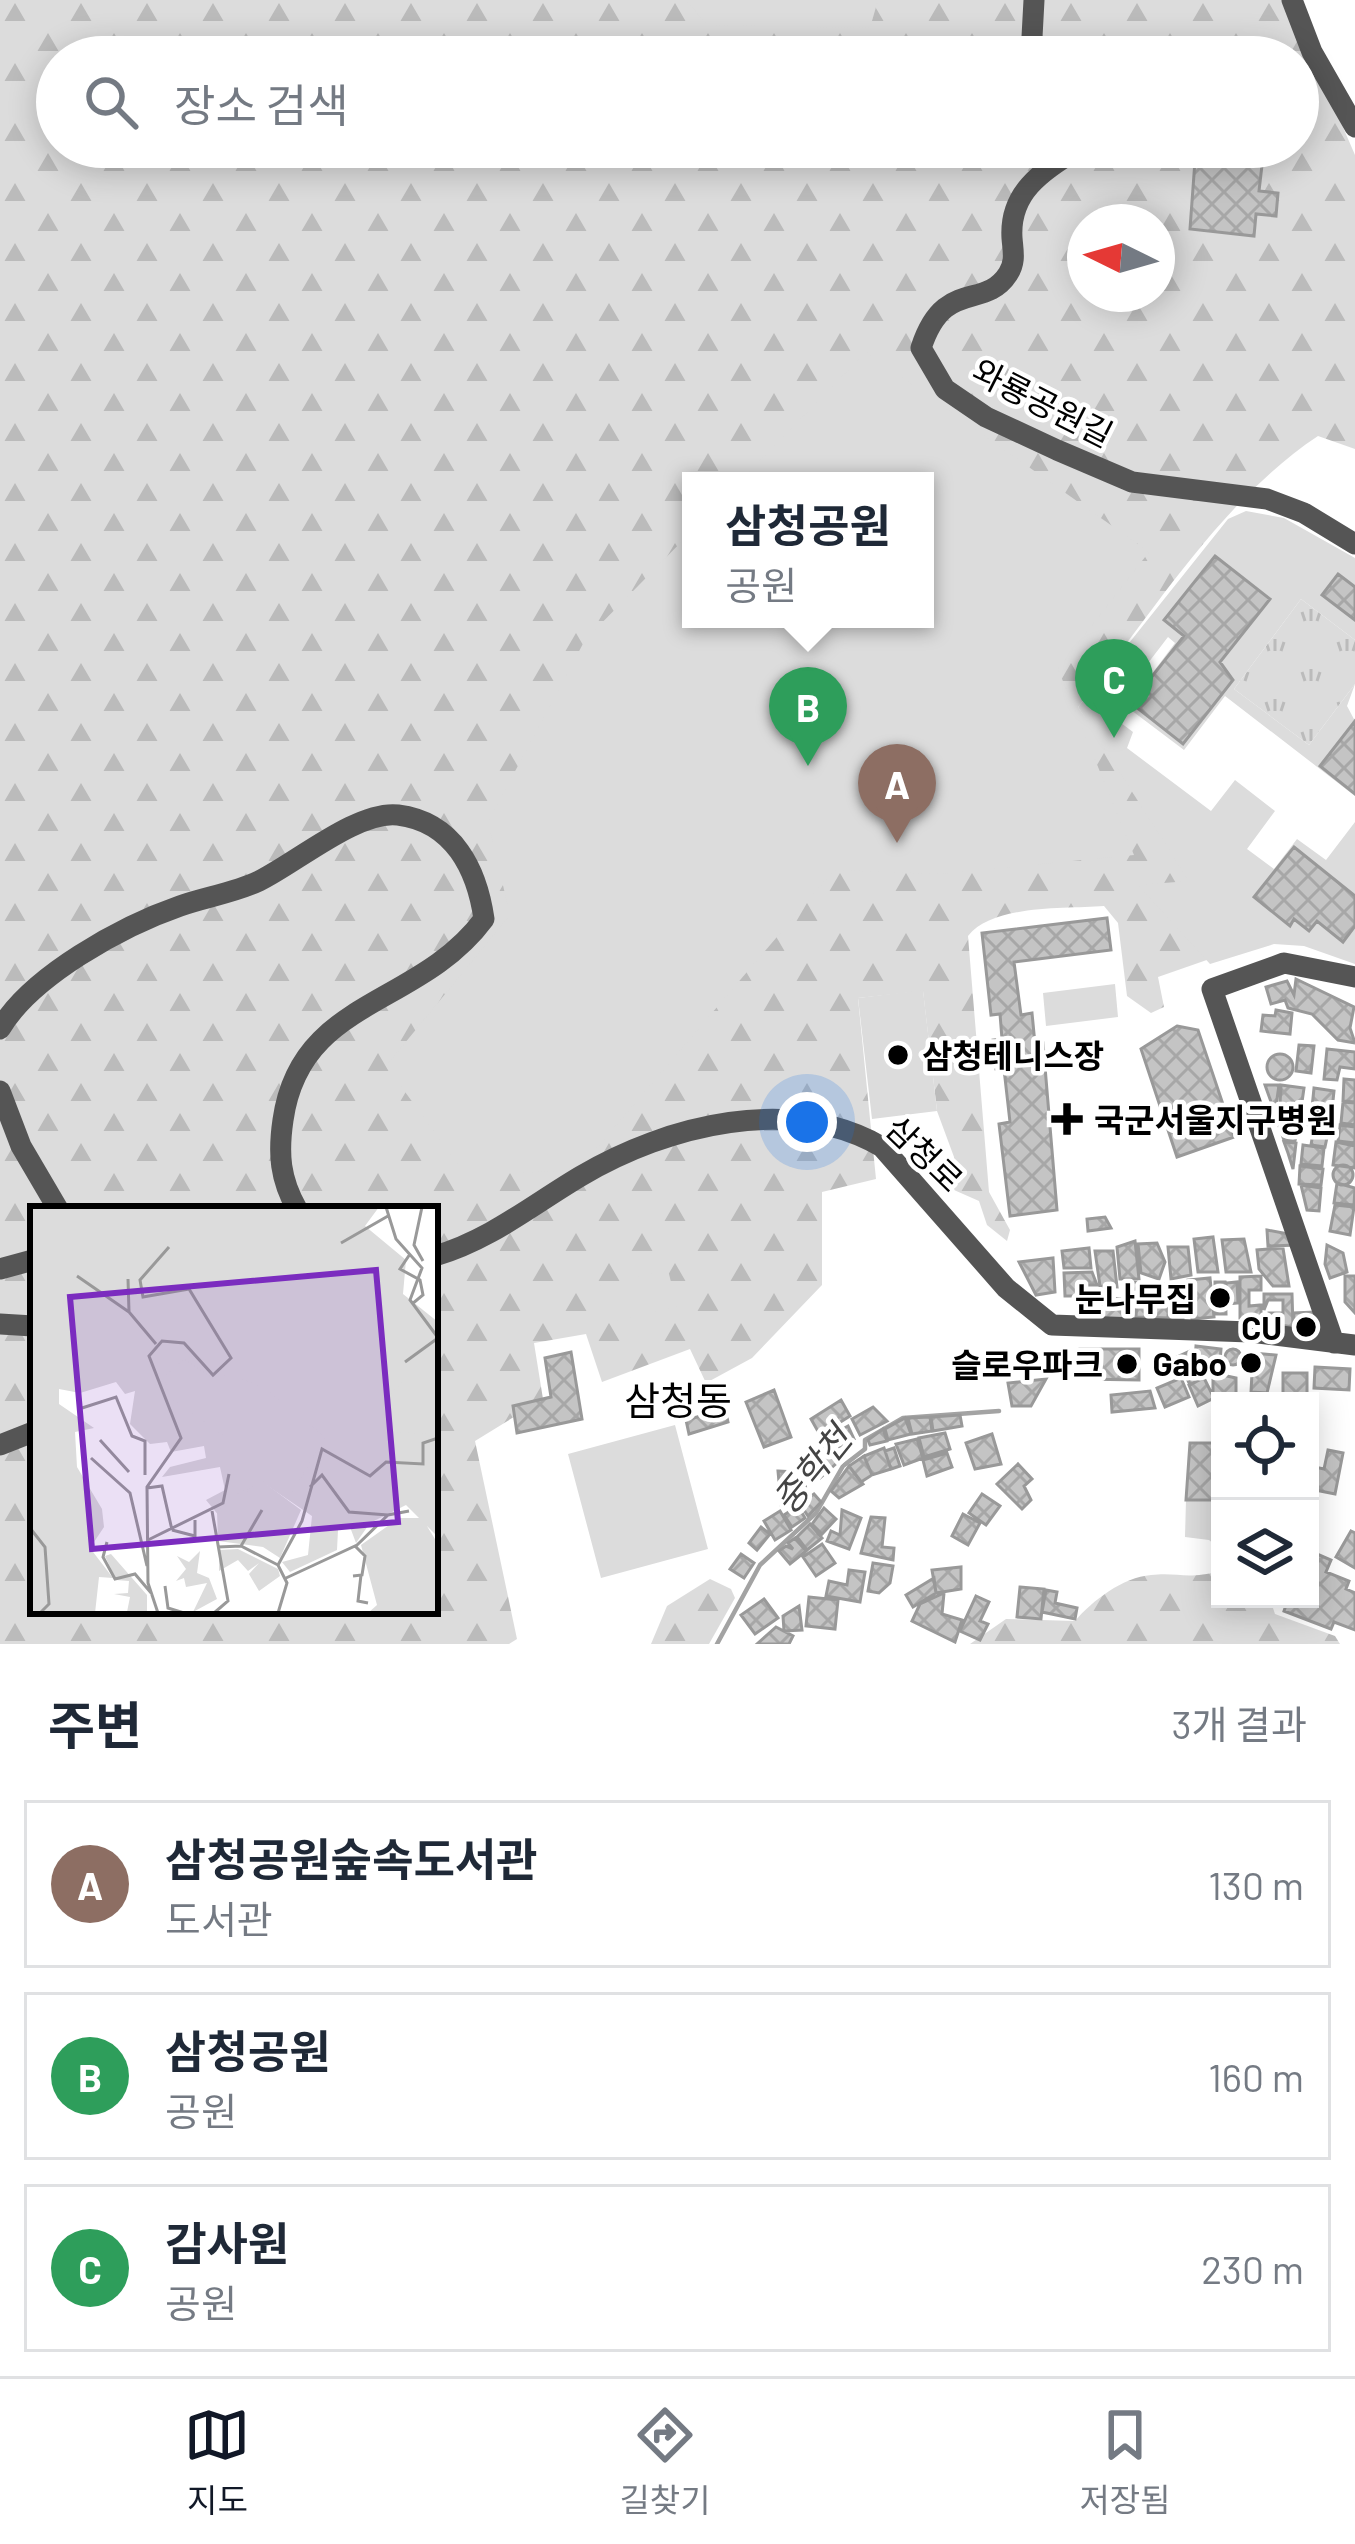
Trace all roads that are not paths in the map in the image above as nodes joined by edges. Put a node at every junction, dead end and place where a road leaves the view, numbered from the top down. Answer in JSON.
{"nodes":[{"id":1,"x":1034,"y":0,"type":"edge"},
{"id":2,"x":1292,"y":0,"type":"edge"},
{"id":3,"x":1032,"y":36,"type":"edge"},
{"id":4,"x":1306,"y":36,"type":"edge"},
{"id":5,"x":1319,"y":64,"type":"edge"},
{"id":6,"x":1355,"y":127,"type":"edge"},
{"id":7,"x":1051,"y":168,"type":"edge"},
{"id":8,"x":1355,"y":544,"type":"edge"},
{"id":9,"x":1355,"y":977,"type":"edge"},
{"id":10,"x":0,"y":1029,"type":"edge"},
{"id":11,"x":0,"y":1090,"type":"edge"},
{"id":12,"x":56,"y":1206,"type":"edge"},
{"id":13,"x":295,"y":1206,"type":"edge"},
{"id":14,"x":438,"y":1255,"type":"edge"},
{"id":15,"x":30,"y":1261,"type":"edge"},
{"id":16,"x":0,"y":1269,"type":"edge"},
{"id":17,"x":0,"y":1324,"type":"edge"},
{"id":18,"x":30,"y":1326,"type":"edge"},
{"id":19,"x":1345,"y":1344,"type":"edge"},
{"id":20,"x":30,"y":1433,"type":"edge"},
{"id":21,"x":0,"y":1445,"type":"edge"}],
"edges":[{"from":1,"to":3,"type":"street"},
{"from":2,"to":4,"type":"street"},
{"from":5,"to":6,"type":"street"},
{"from":7,"to":8,"type":"street","name":"와룡공원길"},
{"from":9,"to":19,"type":"street"},
{"from":10,"to":13,"type":"street"},
{"from":11,"to":12,"type":"street"},
{"from":14,"to":19,"type":"street","name":"삼청로"},
{"from":15,"to":16,"type":"street"},
{"from":17,"to":18,"type":"street"},
{"from":20,"to":21,"type":"street"}]}
